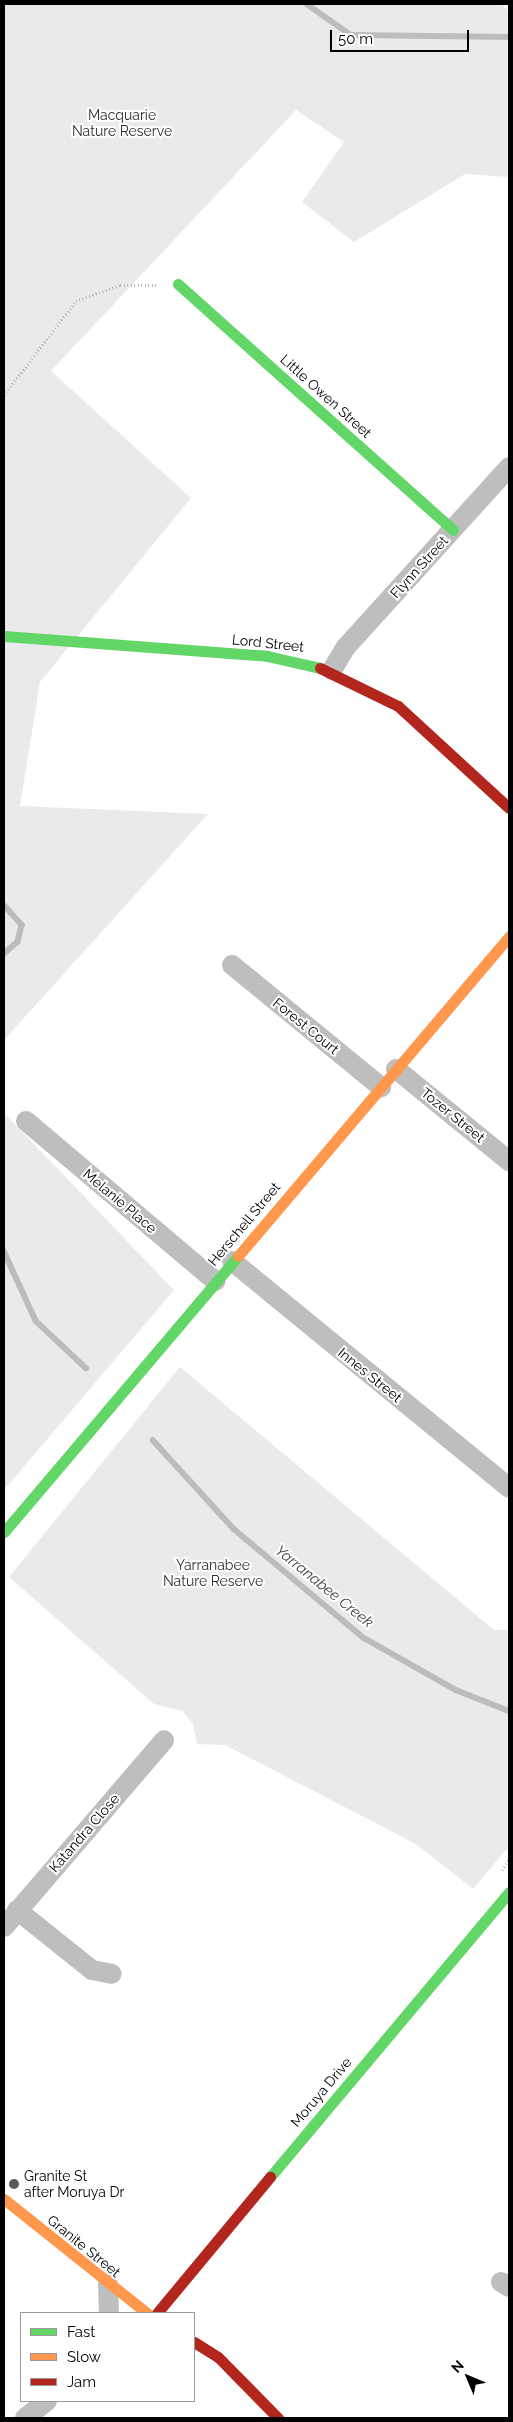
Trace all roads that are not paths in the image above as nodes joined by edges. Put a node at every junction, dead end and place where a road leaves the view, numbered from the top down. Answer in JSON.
{"nodes":[{"id":1,"x":178,"y":284,"type":"road end"},
{"id":2,"x":509,"y":467,"type":"edge"},
{"id":3,"x":453,"y":530,"type":"junction"},
{"id":4,"x":4,"y":636,"type":"edge"},
{"id":5,"x":332,"y":670,"type":"junction"},
{"id":6,"x":509,"y":808,"type":"edge"},
{"id":7,"x":509,"y":936,"type":"edge"},
{"id":8,"x":232,"y":965,"type":"dead end"},
{"id":9,"x":396,"y":1069,"type":"junction"},
{"id":10,"x":381,"y":1086,"type":"junction"},
{"id":11,"x":26,"y":1121,"type":"dead end"},
{"id":12,"x":509,"y":1161,"type":"edge"},
{"id":13,"x":232,"y":1262,"type":"junction"},
{"id":14,"x":215,"y":1281,"type":"junction"},
{"id":15,"x":509,"y":1488,"type":"edge"},
{"id":16,"x":4,"y":1532,"type":"edge"},
{"id":17,"x":164,"y":1740,"type":"dead end"},
{"id":18,"x":509,"y":1892,"type":"edge"},
{"id":19,"x":17,"y":1910,"type":"junction"},
{"id":20,"x":4,"y":1927,"type":"edge"},
{"id":21,"x":112,"y":1974,"type":"dead end"},
{"id":22,"x":4,"y":2199,"type":"edge"},
{"id":23,"x":108,"y":2284,"type":"junction"},
{"id":24,"x":134,"y":2310,"type":"edge"},
{"id":25,"x":109,"y":2312,"type":"edge"},
{"id":26,"x":158,"y":2312,"type":"edge"},
{"id":27,"x":195,"y":2343,"type":"edge"},
{"id":28,"x":46,"y":2402,"type":"edge"},
{"id":29,"x":25,"y":2418,"type":"edge"},
{"id":30,"x":278,"y":2418,"type":"edge"}],
"edges":[{"from":1,"to":3,"type":"street","name":"Little Owen Street"},
{"from":2,"to":3,"type":"street","name":"Flynn Street"},
{"from":3,"to":5,"type":"street","name":"Flynn Street"},
{"from":4,"to":5,"type":"street","name":"Lord Street"},
{"from":5,"to":6,"type":"street","name":"Lord Street"},
{"from":7,"to":9,"type":"street","name":"Herschell Street"},
{"from":8,"to":10,"type":"street","name":"Forest Court"},
{"from":9,"to":10,"type":"street","name":"Herschell Street"},
{"from":9,"to":12,"type":"street","name":"Tozer Street"},
{"from":10,"to":13,"type":"street","name":"Herschell Street"},
{"from":11,"to":14,"type":"street","name":"Melanie Place"},
{"from":13,"to":14,"type":"street","name":"Herschell Street"},
{"from":13,"to":15,"type":"street","name":"Innes Street"},
{"from":14,"to":16,"type":"street","name":"Herschell Street"},
{"from":17,"to":19,"type":"street","name":"Katandra Close"},
{"from":18,"to":26,"type":"street","name":"Moruya Drive"},
{"from":19,"to":20,"type":"street","name":"Katandra Close"},
{"from":19,"to":21,"type":"street"},
{"from":22,"to":23,"type":"street","name":"Granite Street"},
{"from":23,"to":24,"type":"street","name":"Granite Street"},
{"from":23,"to":25,"type":"street"},
{"from":27,"to":30,"type":"street"},
{"from":28,"to":29,"type":"street"}]}
